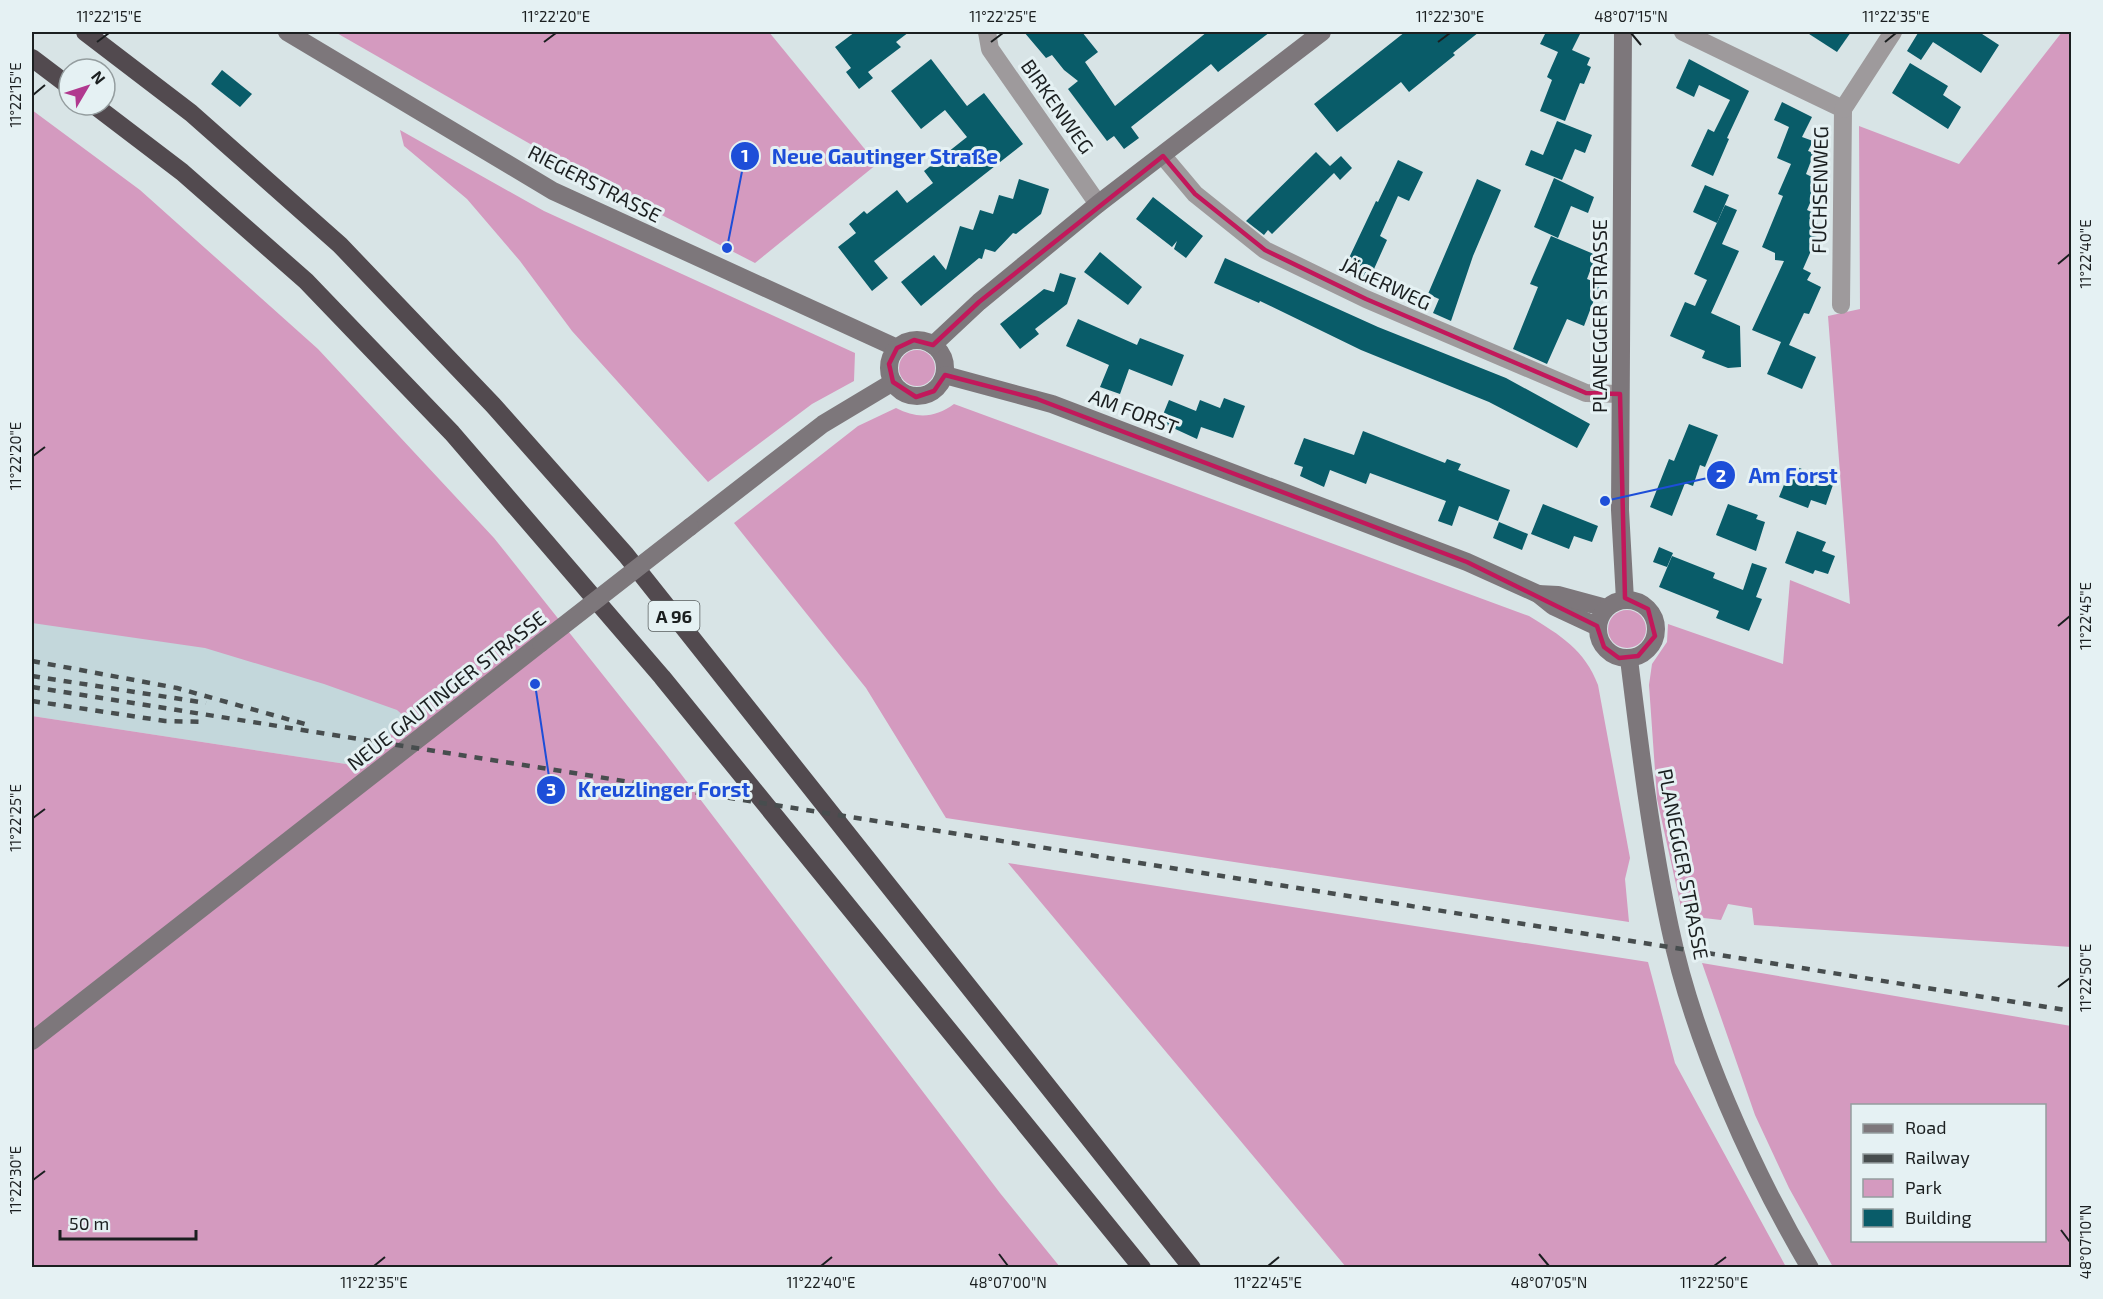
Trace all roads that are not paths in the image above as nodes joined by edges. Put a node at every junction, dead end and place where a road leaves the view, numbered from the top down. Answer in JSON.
{"nodes":[{"id":1,"x":85,"y":32,"type":"edge"},
{"id":2,"x":287,"y":32,"type":"edge"},
{"id":3,"x":987,"y":32,"type":"edge"},
{"id":4,"x":1322,"y":32,"type":"edge"},
{"id":5,"x":1623,"y":32,"type":"edge"},
{"id":6,"x":1683,"y":32,"type":"edge"},
{"id":7,"x":1893,"y":32,"type":"edge"},
{"id":8,"x":32,"y":58,"type":"edge"},
{"id":9,"x":57,"y":77,"type":"edge"},
{"id":10,"x":1843,"y":109,"type":"junction"},
{"id":11,"x":110,"y":117,"type":"edge"},
{"id":12,"x":1163,"y":156,"type":"junction"},
{"id":13,"x":1098,"y":204,"type":"junction"},
{"id":14,"x":1841,"y":305,"type":"dead end"},
{"id":15,"x":933,"y":345,"type":"junction"},
{"id":16,"x":897,"y":348,"type":"junction"},
{"id":17,"x":945,"y":375,"type":"junction"},
{"id":18,"x":893,"y":382,"type":"junction"},
{"id":19,"x":1620,"y":394,"type":"junction"},
{"id":20,"x":1538,"y":594,"type":"junction"},
{"id":21,"x":1625,"y":600,"type":"junction"},
{"id":22,"x":1606,"y":608,"type":"junction"},
{"id":23,"x":1598,"y":627,"type":"junction"},
{"id":24,"x":1629,"y":658,"type":"junction"},
{"id":25,"x":32,"y":1041,"type":"edge"},
{"id":26,"x":1113,"y":1232,"type":"junction"},
{"id":27,"x":1134,"y":1268,"type":"edge"},
{"id":28,"x":1142,"y":1268,"type":"edge"},
{"id":29,"x":1192,"y":1268,"type":"edge"},
{"id":30,"x":1810,"y":1268,"type":"edge"}],
"edges":[{"from":1,"to":29,"type":"highway","number":"A 96"},
{"from":2,"to":16,"type":"street","name":"RIEGERSTRASSE"},
{"from":3,"to":13,"type":"street","name":"BIRKENWEG"},
{"from":4,"to":12,"type":"street"},
{"from":5,"to":19,"type":"street","name":"PLANEGGER STRASSE"},
{"from":6,"to":10,"type":"street","name":"FUCHSENWEG"},
{"from":7,"to":10,"type":"street"},
{"from":8,"to":9,"type":"highway"},
{"from":10,"to":14,"type":"street","name":"FUCHSENWEG"},
{"from":11,"to":26,"type":"highway","number":"A 96"},
{"from":12,"to":13,"type":"street"},
{"from":12,"to":19,"type":"street","name":"JÄGERWEG"},
{"from":13,"to":15,"type":"street"},
{"from":15,"to":16,"type":"street"},
{"from":15,"to":17,"type":"street"},
{"from":16,"to":18,"type":"street"},
{"from":17,"to":18,"type":"street"},
{"from":17,"to":20,"type":"street","name":"AM FORST"},
{"from":18,"to":25,"type":"street","name":"NEUE GAUTINGER STRASSE","bridge":true},
{"from":19,"to":21,"type":"street","name":"PLANEGGER STRASSE"},
{"from":20,"to":22,"type":"street","name":"AM FORST"},
{"from":20,"to":23,"type":"street","name":"AM FORST"},
{"from":21,"to":22,"type":"street"},
{"from":21,"to":24,"type":"street"},
{"from":22,"to":23,"type":"street"},
{"from":23,"to":24,"type":"street"},
{"from":24,"to":30,"type":"street","name":"PLANEGGER STRASSE"},
{"from":26,"to":27,"type":"highway"},
{"from":26,"to":28,"type":"highway","number":"A 96"}]}
